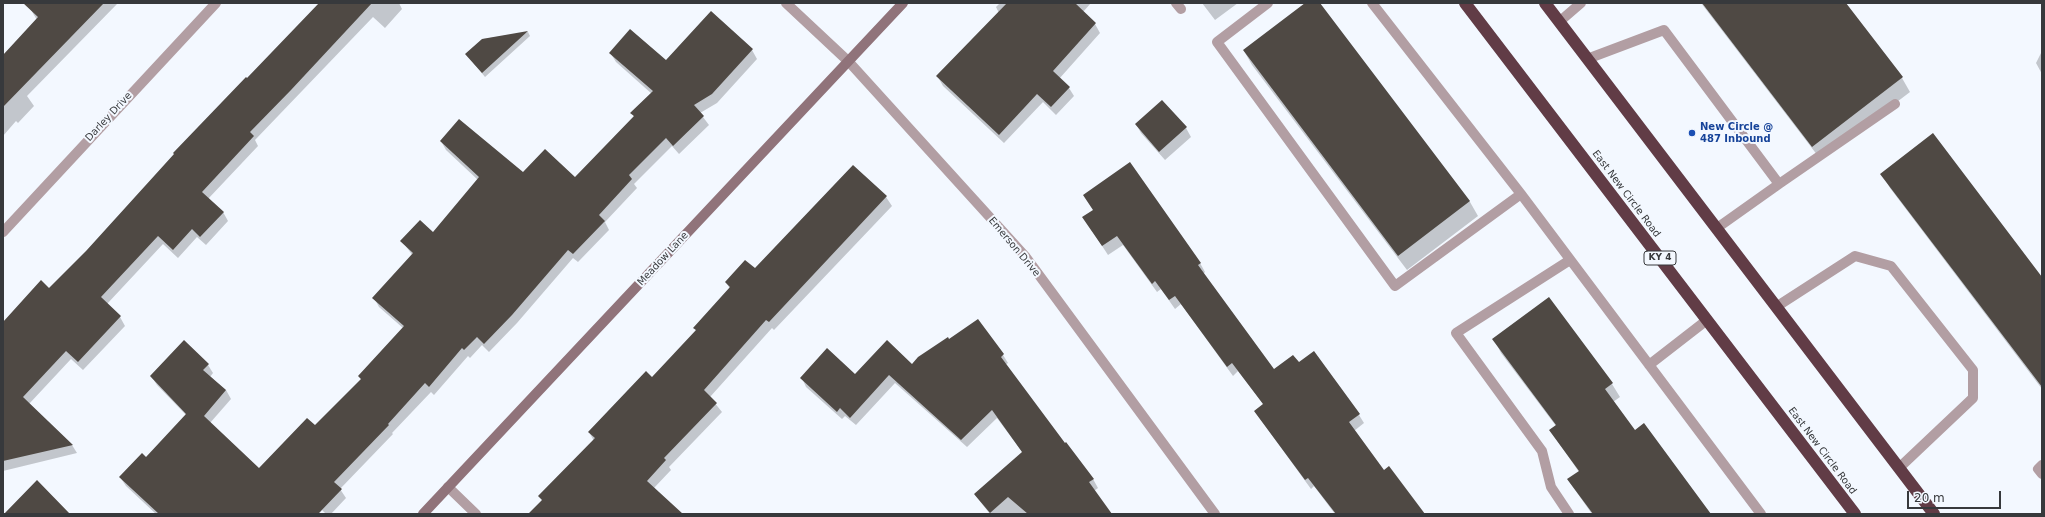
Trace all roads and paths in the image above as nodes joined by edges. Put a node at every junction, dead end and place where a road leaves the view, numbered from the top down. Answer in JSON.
{"nodes":[{"id":1,"x":216,"y":3,"type":"edge"},
{"id":2,"x":786,"y":3,"type":"edge"},
{"id":3,"x":903,"y":3,"type":"edge"},
{"id":4,"x":1268,"y":3,"type":"edge"},
{"id":5,"x":1372,"y":3,"type":"edge"},
{"id":6,"x":1465,"y":3,"type":"edge"},
{"id":7,"x":1545,"y":3,"type":"edge"},
{"id":8,"x":1581,"y":3,"type":"edge"},
{"id":9,"x":1559,"y":22,"type":"junction"},
{"id":10,"x":1587,"y":59,"type":"junction"},
{"id":11,"x":849,"y":62,"type":"junction"},
{"id":12,"x":1895,"y":104,"type":"dead end"},
{"id":13,"x":1779,"y":184,"type":"junction"},
{"id":14,"x":1521,"y":194,"type":"junction"},
{"id":15,"x":1717,"y":228,"type":"junction"},
{"id":16,"x":3,"y":232,"type":"edge"},
{"id":17,"x":1570,"y":260,"type":"junction"},
{"id":18,"x":1776,"y":307,"type":"junction"},
{"id":19,"x":1707,"y":320,"type":"junction"},
{"id":20,"x":1649,"y":365,"type":"junction"},
{"id":21,"x":2042,"y":466,"type":"edge"},
{"id":22,"x":1899,"y":468,"type":"junction"},
{"id":23,"x":2042,"y":474,"type":"edge"},
{"id":24,"x":448,"y":487,"type":"junction"},
{"id":25,"x":422,"y":514,"type":"edge"},
{"id":26,"x":476,"y":514,"type":"edge"},
{"id":27,"x":1215,"y":514,"type":"edge"},
{"id":28,"x":1569,"y":514,"type":"edge"},
{"id":29,"x":1761,"y":514,"type":"edge"},
{"id":30,"x":1855,"y":514,"type":"edge"},
{"id":31,"x":1934,"y":514,"type":"edge"}],
"edges":[{"from":1,"to":16,"type":"street","name":"Darley Drive"},
{"from":2,"to":11,"type":"street","name":"Emerson Drive"},
{"from":3,"to":11,"type":"street","name":"Meadow Lane"},
{"from":4,"to":14,"type":"street"},
{"from":5,"to":14,"type":"street"},
{"from":6,"to":19,"type":"highway","name":"East New Circle Road","number":"KY 4"},
{"from":7,"to":9,"type":"highway"},
{"from":8,"to":9,"type":"street"},
{"from":9,"to":10,"type":"highway"},
{"from":10,"to":13,"type":"street"},
{"from":10,"to":15,"type":"highway"},
{"from":11,"to":24,"type":"street","name":"Meadow Lane"},
{"from":11,"to":27,"type":"street","name":"Emerson Drive"},
{"from":12,"to":13,"type":"street"},
{"from":13,"to":15,"type":"street"},
{"from":14,"to":17,"type":"street"},
{"from":15,"to":18,"type":"highway"},
{"from":17,"to":20,"type":"street"},
{"from":17,"to":28,"type":"street"},
{"from":18,"to":22,"type":"highway"},
{"from":18,"to":22,"type":"street"},
{"from":19,"to":20,"type":"street"},
{"from":19,"to":30,"type":"highway","name":"East New Circle Road","number":"KY 4"},
{"from":20,"to":29,"type":"street"},
{"from":21,"to":23,"type":"street"},
{"from":22,"to":31,"type":"highway"},
{"from":24,"to":25,"type":"street","name":"Meadow Lane"},
{"from":24,"to":26,"type":"street"}]}
